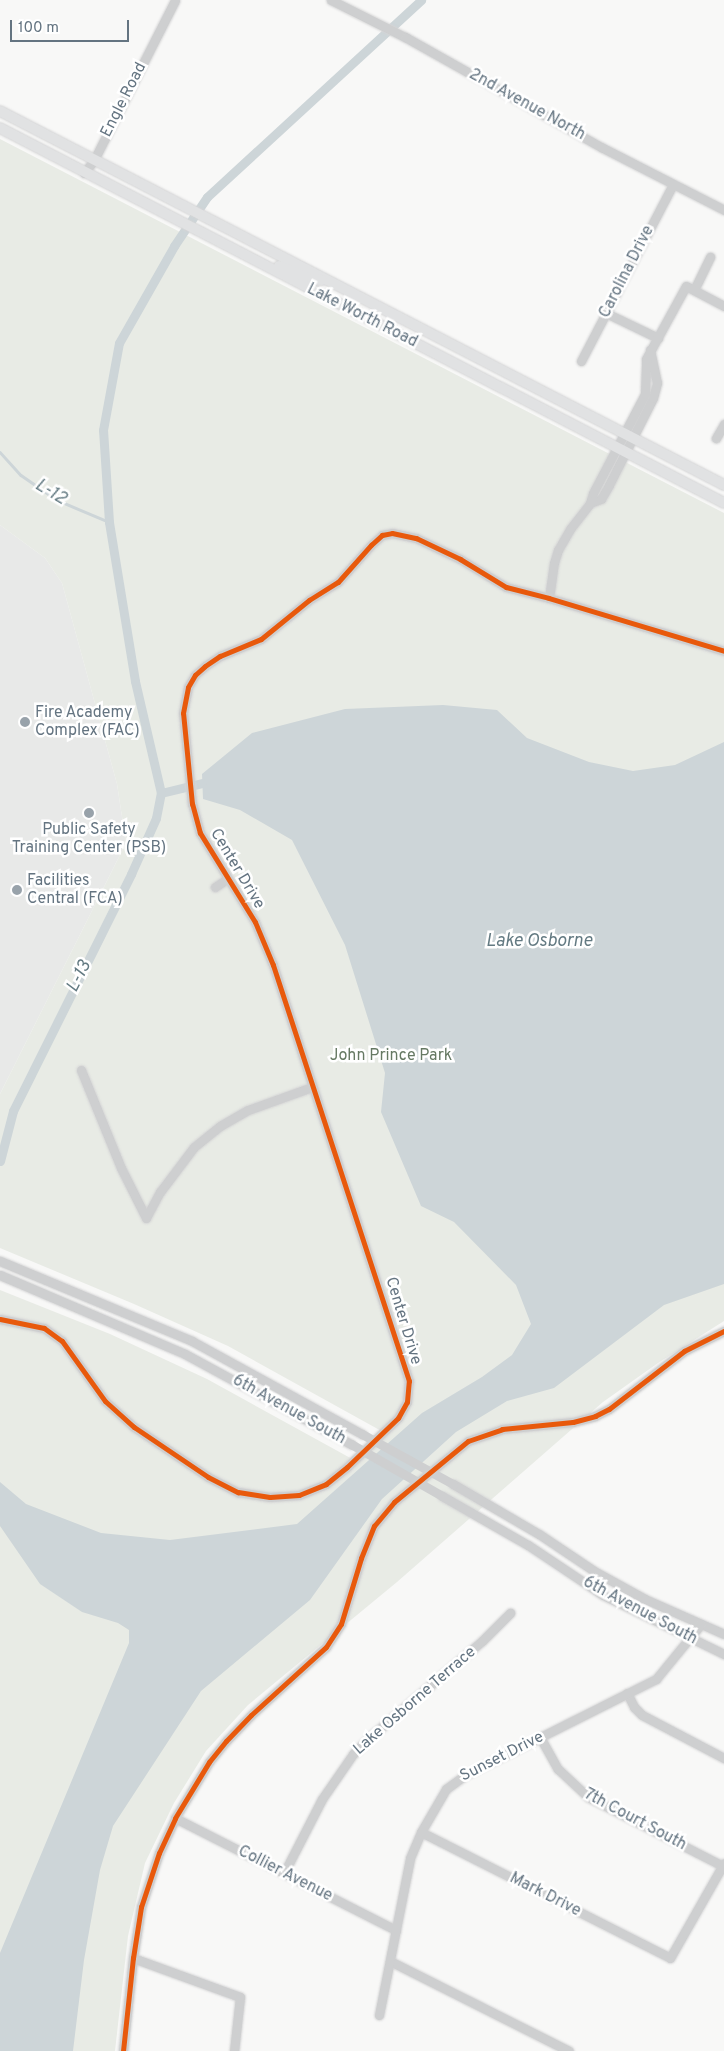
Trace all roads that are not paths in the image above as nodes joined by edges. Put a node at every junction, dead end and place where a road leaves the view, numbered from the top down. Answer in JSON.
{"nodes":[{"id":1,"x":175,"y":0,"type":"edge"},
{"id":2,"x":331,"y":0,"type":"edge"},
{"id":3,"x":0,"y":111,"type":"edge"},
{"id":4,"x":0,"y":128,"type":"edge"},
{"id":5,"x":94,"y":160,"type":"junction"},
{"id":6,"x":84,"y":173,"type":"junction"},
{"id":7,"x":673,"y":184,"type":"junction"},
{"id":8,"x":724,"y":210,"type":"edge"},
{"id":9,"x":710,"y":257,"type":"dead end"},
{"id":10,"x":259,"y":262,"type":"junction"},
{"id":11,"x":328,"y":280,"type":"junction"},
{"id":12,"x":694,"y":290,"type":"junction"},
{"id":13,"x":724,"y":306,"type":"edge"},
{"id":14,"x":606,"y":313,"type":"junction"},
{"id":15,"x":658,"y":338,"type":"junction"},
{"id":16,"x":650,"y":350,"type":"junction"},
{"id":17,"x":581,"y":361,"type":"dead end"},
{"id":18,"x":724,"y":424,"type":"edge"},
{"id":19,"x":623,"y":434,"type":"junction"},
{"id":20,"x":716,"y":438,"type":"dead end"},
{"id":21,"x":633,"y":439,"type":"junction"},
{"id":22,"x":616,"y":447,"type":"junction"},
{"id":23,"x":626,"y":453,"type":"junction"},
{"id":24,"x":724,"y":485,"type":"edge"},
{"id":25,"x":724,"y":503,"type":"edge"},
{"id":26,"x":590,"y":504,"type":"junction"},
{"id":27,"x":548,"y":598,"type":"junction"},
{"id":28,"x":724,"y":651,"type":"edge"},
{"id":29,"x":228,"y":879,"type":"junction"},
{"id":30,"x":215,"y":888,"type":"dead end"},
{"id":31,"x":81,"y":1070,"type":"dead end"},
{"id":32,"x":312,"y":1087,"type":"junction"},
{"id":33,"x":0,"y":1261,"type":"edge"},
{"id":34,"x":0,"y":1275,"type":"edge"},
{"id":35,"x":0,"y":1320,"type":"edge"},
{"id":36,"x":724,"y":1331,"type":"edge"},
{"id":37,"x":510,"y":1613,"type":"dead end"},
{"id":38,"x":701,"y":1624,"type":"junction"},
{"id":39,"x":724,"y":1634,"type":"edge"},
{"id":40,"x":689,"y":1637,"type":"junction"},
{"id":41,"x":724,"y":1654,"type":"edge"},
{"id":42,"x":627,"y":1693,"type":"junction"},
{"id":43,"x":540,"y":1737,"type":"junction"},
{"id":44,"x":724,"y":1758,"type":"edge"},
{"id":45,"x":175,"y":1818,"type":"junction"},
{"id":46,"x":421,"y":1832,"type":"junction"},
{"id":47,"x":723,"y":1865,"type":"edge"},
{"id":48,"x":284,"y":1874,"type":"junction"},
{"id":49,"x":396,"y":1930,"type":"junction"},
{"id":50,"x":133,"y":1958,"type":"junction"},
{"id":51,"x":390,"y":1961,"type":"junction"},
{"id":52,"x":379,"y":2015,"type":"dead end"},
{"id":53,"x":124,"y":2051,"type":"edge"},
{"id":54,"x":234,"y":2051,"type":"edge"},
{"id":55,"x":569,"y":2051,"type":"edge"}],
"edges":[{"from":1,"to":5,"type":"street","name":"Engle Road"},
{"from":2,"to":7,"type":"street","name":"2nd Avenue North"},
{"from":3,"to":5,"type":"main road","name":"Lake Worth Road"},
{"from":4,"to":6,"type":"main road","name":"Lake Worth Road"},
{"from":5,"to":6,"type":"street","name":"Engle Road"},
{"from":5,"to":11,"type":"main road","name":"Lake Worth Road"},
{"from":6,"to":10,"type":"main road","name":"Lake Worth Road"},
{"from":7,"to":8,"type":"street","name":"2nd Avenue North"},
{"from":7,"to":14,"type":"street","name":"Carolina Drive"},
{"from":9,"to":12,"type":"street"},
{"from":10,"to":11,"type":"main road"},
{"from":10,"to":22,"type":"main road","name":"Lake Worth Road"},
{"from":11,"to":19,"type":"main road","name":"Lake Worth Road"},
{"from":12,"to":13,"type":"street"},
{"from":12,"to":15,"type":"street"},
{"from":14,"to":15,"type":"street"},
{"from":14,"to":17,"type":"street","name":"Carolina Drive"},
{"from":15,"to":16,"type":"street"},
{"from":16,"to":19,"type":"street"},
{"from":16,"to":21,"type":"street"},
{"from":18,"to":20,"type":"street"},
{"from":19,"to":21,"type":"main road","name":"Lake Worth Road"},
{"from":19,"to":22,"type":"street"},
{"from":21,"to":23,"type":"street"},
{"from":21,"to":24,"type":"main road","name":"Lake Worth Road"},
{"from":22,"to":23,"type":"main road","name":"Lake Worth Road"},
{"from":22,"to":26,"type":"street"},
{"from":23,"to":25,"type":"main road","name":"Lake Worth Road"},
{"from":23,"to":26,"type":"street"},
{"from":26,"to":27,"type":"street"},
{"from":27,"to":28,"type":"street"},
{"from":27,"to":29,"type":"street","name":"Center Drive"},
{"from":29,"to":30,"type":"street"},
{"from":29,"to":32,"type":"street","name":"Center Drive"},
{"from":31,"to":32,"type":"street"},
{"from":32,"to":35,"type":"street","name":"Center Drive"},
{"from":33,"to":38,"type":"street","name":"6th Avenue South","bridge":true},
{"from":34,"to":40,"type":"street","name":"6th Avenue South","bridge":true},
{"from":36,"to":45,"type":"street"},
{"from":37,"to":48,"type":"street","name":"Lake Osborne Terrace"},
{"from":38,"to":39,"type":"street","name":"6th Avenue South"},
{"from":38,"to":40,"type":"street","name":"Sunset Drive"},
{"from":40,"to":41,"type":"street","name":"6th Avenue South"},
{"from":40,"to":42,"type":"street","name":"Sunset Drive"},
{"from":42,"to":43,"type":"street","name":"Sunset Drive"},
{"from":42,"to":44,"type":"street"},
{"from":43,"to":46,"type":"street","name":"Sunset Drive"},
{"from":43,"to":47,"type":"street","name":"7th Court South"},
{"from":45,"to":48,"type":"street","name":"Collier Avenue"},
{"from":45,"to":50,"type":"street"},
{"from":46,"to":47,"type":"street","name":"Mark Drive"},
{"from":46,"to":49,"type":"street","name":"Sunset Drive"},
{"from":48,"to":49,"type":"street","name":"Collier Avenue"},
{"from":49,"to":51,"type":"street","name":"Sunset Drive"},
{"from":50,"to":53,"type":"street"},
{"from":50,"to":54,"type":"street"},
{"from":51,"to":52,"type":"street","name":"Sunset Drive"},
{"from":51,"to":55,"type":"street"}]}
